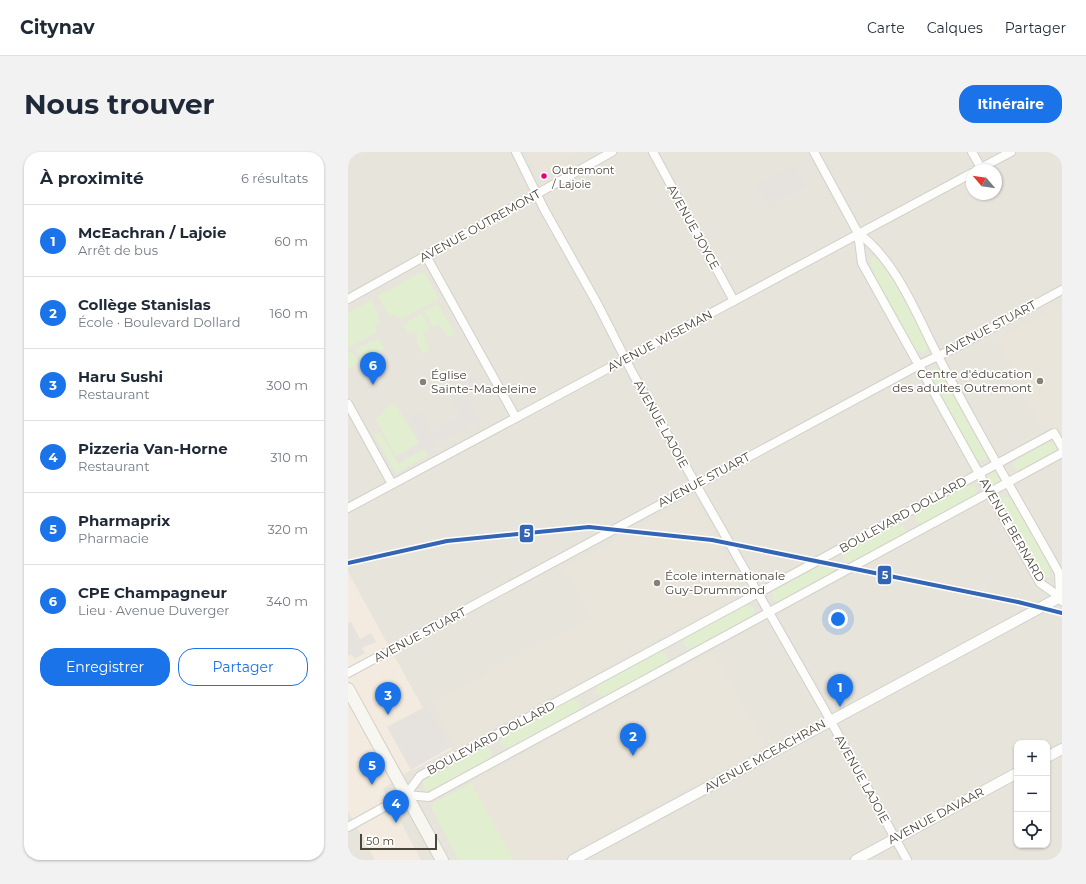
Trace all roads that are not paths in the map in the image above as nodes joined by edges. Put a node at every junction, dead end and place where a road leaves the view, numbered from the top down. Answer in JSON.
{"nodes":[{"id":1,"x":516,"y":152,"type":"edge"},
{"id":2,"x":612,"y":152,"type":"edge"},
{"id":3,"x":653,"y":152,"type":"edge"},
{"id":4,"x":814,"y":152,"type":"edge"},
{"id":5,"x":972,"y":152,"type":"edge"},
{"id":6,"x":1011,"y":152,"type":"edge"},
{"id":7,"x":977,"y":164,"type":"edge"},
{"id":8,"x":988,"y":164,"type":"edge"},
{"id":9,"x":966,"y":176,"type":"edge"},
{"id":10,"x":537,"y":194,"type":"junction"},
{"id":11,"x":858,"y":233,"type":"junction"},
{"id":12,"x":426,"y":256,"type":"junction"},
{"id":13,"x":1062,"y":290,"type":"edge"},
{"id":14,"x":348,"y":299,"type":"edge"},
{"id":15,"x":734,"y":301,"type":"junction"},
{"id":16,"x":938,"y":355,"type":"junction"},
{"id":17,"x":626,"y":359,"type":"junction"},
{"id":18,"x":919,"y":365,"type":"junction"},
{"id":19,"x":348,"y":404,"type":"edge"},
{"id":20,"x":516,"y":418,"type":"junction"},
{"id":21,"x":1062,"y":447,"type":"edge"},
{"id":22,"x":1062,"y":453,"type":"edge"},
{"id":23,"x":998,"y":464,"type":"junction"},
{"id":24,"x":979,"y":474,"type":"junction"},
{"id":25,"x":1008,"y":482,"type":"junction"},
{"id":26,"x":392,"y":484,"type":"junction"},
{"id":27,"x":696,"y":485,"type":"junction"},
{"id":28,"x":990,"y":493,"type":"junction"},
{"id":29,"x":348,"y":508,"type":"edge"},
{"id":30,"x":758,"y":594,"type":"junction"},
{"id":31,"x":1061,"y":598,"type":"edge"},
{"id":32,"x":769,"y":612,"type":"junction"},
{"id":33,"x":348,"y":673,"type":"edge"},
{"id":34,"x":348,"y":689,"type":"edge"},
{"id":35,"x":830,"y":721,"type":"junction"},
{"id":36,"x":1062,"y":749,"type":"edge"},
{"id":37,"x":1050,"y":755,"type":"edge"},
{"id":38,"x":1014,"y":775,"type":"edge"},
{"id":39,"x":406,"y":795,"type":"junction"},
{"id":40,"x":348,"y":827,"type":"edge"},
{"id":41,"x":895,"y":839,"type":"junction"},
{"id":42,"x":442,"y":860,"type":"edge"},
{"id":43,"x":573,"y":860,"type":"edge"},
{"id":44,"x":856,"y":860,"type":"edge"},
{"id":45,"x":907,"y":860,"type":"edge"}],
"edges":[{"from":1,"to":10,"type":"street","name":"AVENUE LAJOIE"},
{"from":2,"to":10,"type":"street","name":"AVENUE OUTREMONT"},
{"from":3,"to":15,"type":"street","name":"AVENUE JOYCE"},
{"from":4,"to":11,"type":"street","name":"AVENUE BERNARD"},
{"from":5,"to":7,"type":"street"},
{"from":6,"to":8,"type":"street"},
{"from":9,"to":11,"type":"street","name":"AVENUE WISEMAN"},
{"from":10,"to":12,"type":"street","name":"AVENUE OUTREMONT"},
{"from":10,"to":17,"type":"street","name":"AVENUE LAJOIE"},
{"from":11,"to":15,"type":"street","name":"AVENUE WISEMAN"},
{"from":11,"to":16,"type":"street","name":"AVENUE BERNARD"},
{"from":11,"to":18,"type":"street","name":"AVENUE BERNARD"},
{"from":12,"to":14,"type":"street","name":"AVENUE OUTREMONT"},
{"from":12,"to":20,"type":"street"},
{"from":13,"to":16,"type":"street","name":"AVENUE STUART"},
{"from":15,"to":17,"type":"street","name":"AVENUE WISEMAN"},
{"from":16,"to":18,"type":"street","name":"AVENUE STUART"},
{"from":16,"to":23,"type":"street","name":"AVENUE BERNARD"},
{"from":17,"to":20,"type":"street","name":"AVENUE WISEMAN"},
{"from":17,"to":27,"type":"street","name":"AVENUE LAJOIE"},
{"from":18,"to":24,"type":"street","name":"AVENUE BERNARD"},
{"from":18,"to":27,"type":"street","name":"AVENUE STUART"},
{"from":19,"to":26,"type":"street"},
{"from":20,"to":26,"type":"street","name":"AVENUE WISEMAN"},
{"from":21,"to":23,"type":"street","name":"BOULEVARD DOLLARD"},
{"from":22,"to":25,"type":"street","name":"BOULEVARD DOLLARD"},
{"from":23,"to":24,"type":"street","name":"BOULEVARD DOLLARD"},
{"from":23,"to":25,"type":"street","name":"AVENUE BERNARD"},
{"from":24,"to":28,"type":"street","name":"AVENUE BERNARD"},
{"from":24,"to":30,"type":"street","name":"BOULEVARD DOLLARD"},
{"from":25,"to":28,"type":"street","name":"BOULEVARD DOLLARD"},
{"from":25,"to":31,"type":"street","name":"AVENUE BERNARD"},
{"from":26,"to":29,"type":"street","name":"AVENUE WISEMAN"},
{"from":27,"to":30,"type":"street","name":"AVENUE LAJOIE"},
{"from":27,"to":33,"type":"street","name":"AVENUE STUART"},
{"from":28,"to":31,"type":"street","name":"AVENUE BERNARD"},
{"from":28,"to":32,"type":"street","name":"BOULEVARD DOLLARD"},
{"from":30,"to":32,"type":"street","name":"AVENUE LAJOIE"},
{"from":30,"to":39,"type":"street","name":"BOULEVARD DOLLARD"},
{"from":31,"to":35,"type":"street","name":"AVENUE MCEACHRAN"},
{"from":32,"to":35,"type":"street","name":"AVENUE LAJOIE"},
{"from":32,"to":39,"type":"street","name":"BOULEVARD DOLLARD"},
{"from":34,"to":39,"type":"main road"},
{"from":35,"to":41,"type":"street","name":"AVENUE LAJOIE"},
{"from":35,"to":43,"type":"street","name":"AVENUE MCEACHRAN"},
{"from":36,"to":37,"type":"street"},
{"from":38,"to":41,"type":"street","name":"AVENUE DAVAAR"},
{"from":39,"to":40,"type":"street"},
{"from":39,"to":42,"type":"main road"},
{"from":41,"to":44,"type":"street","name":"AVENUE DAVAAR"},
{"from":41,"to":45,"type":"street","name":"AVENUE LAJOIE"}]}
